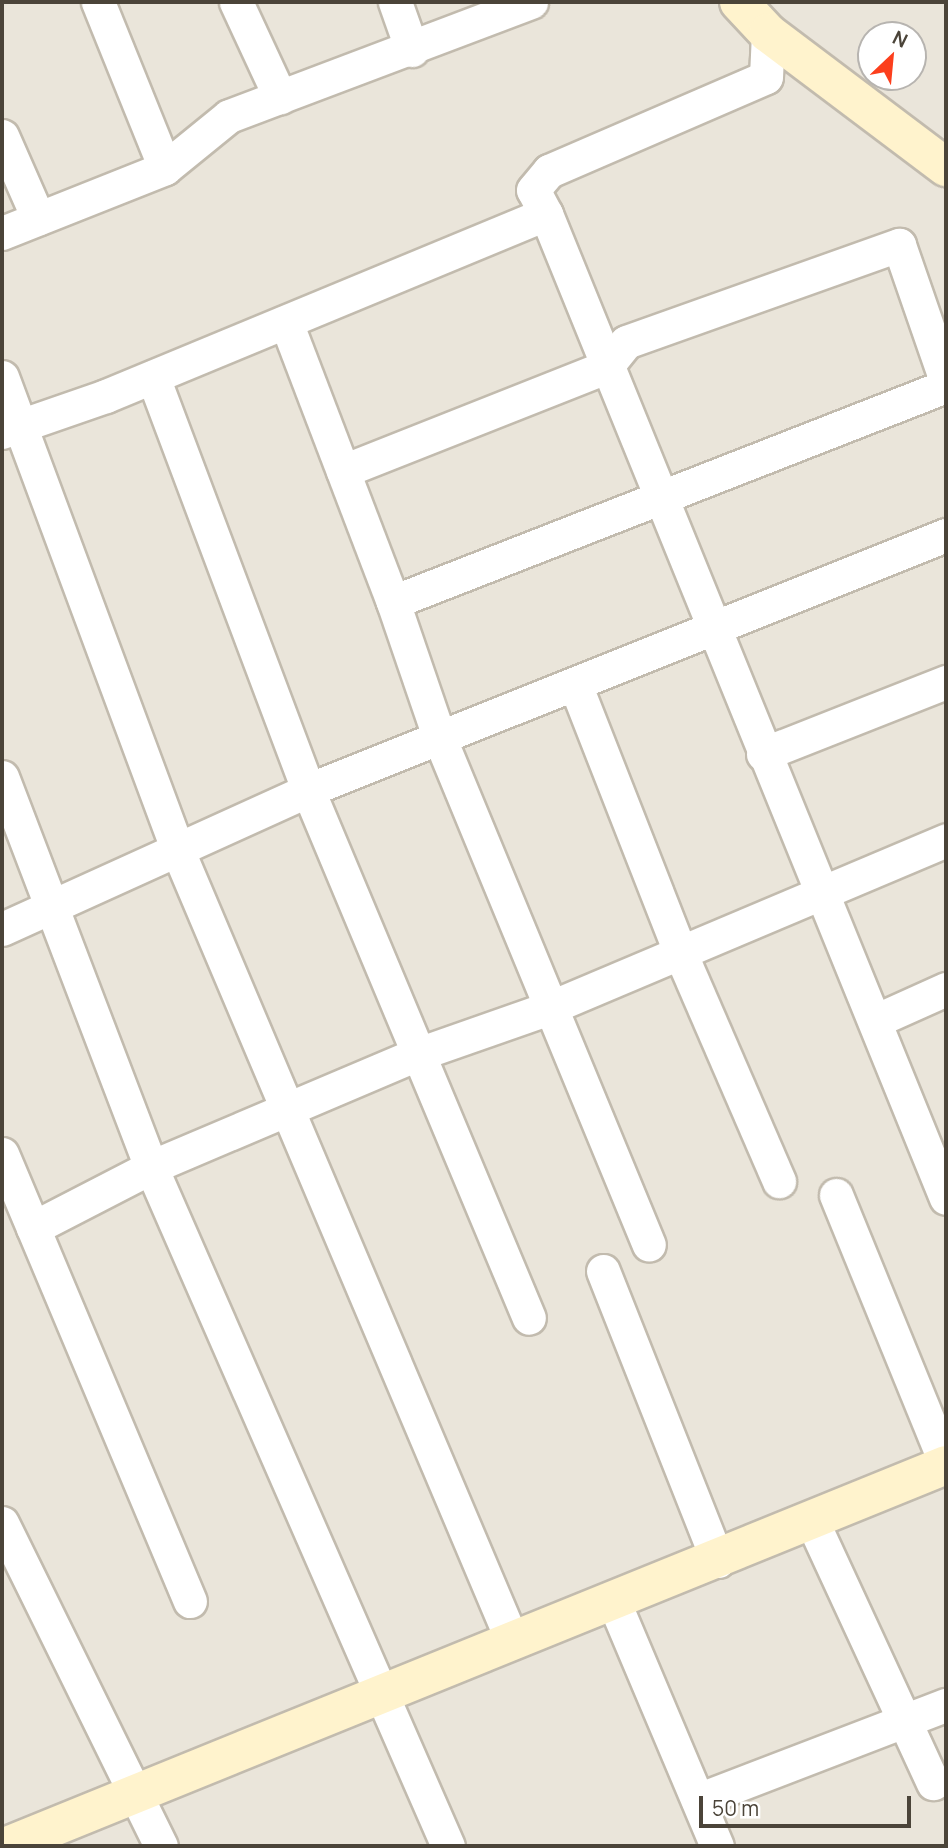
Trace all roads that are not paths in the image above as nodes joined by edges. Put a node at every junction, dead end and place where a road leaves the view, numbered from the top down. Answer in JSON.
{"nodes":[{"id":1,"x":98,"y":2,"type":"edge"},
{"id":2,"x":236,"y":2,"type":"edge"},
{"id":3,"x":395,"y":2,"type":"edge"},
{"id":4,"x":531,"y":2,"type":"edge"},
{"id":5,"x":739,"y":2,"type":"edge"},
{"id":6,"x":768,"y":33,"type":"junction"},
{"id":7,"x":412,"y":50,"type":"junction"},
{"id":8,"x":280,"y":97,"type":"junction"},
{"id":9,"x":2,"y":136,"type":"edge"},
{"id":10,"x":946,"y":167,"type":"edge"},
{"id":11,"x":164,"y":168,"type":"junction"},
{"id":12,"x":546,"y":214,"type":"junction"},
{"id":13,"x":38,"y":218,"type":"junction"},
{"id":14,"x":2,"y":233,"type":"edge"},
{"id":15,"x":286,"y":322,"type":"junction"},
{"id":16,"x":606,"y":368,"type":"junction"},
{"id":17,"x":2,"y":377,"type":"edge"},
{"id":18,"x":153,"y":377,"type":"junction"},
{"id":19,"x":946,"y":384,"type":"edge"},
{"id":20,"x":10,"y":428,"type":"edge"},
{"id":21,"x":343,"y":471,"type":"junction"},
{"id":22,"x":658,"y":494,"type":"junction"},
{"id":23,"x":946,"y":535,"type":"edge"},
{"id":24,"x":393,"y":602,"type":"junction"},
{"id":25,"x":711,"y":626,"type":"junction"},
{"id":26,"x":946,"y":682,"type":"edge"},
{"id":27,"x":575,"y":684,"type":"junction"},
{"id":28,"x":440,"y":739,"type":"junction"},
{"id":29,"x":763,"y":754,"type":"junction"},
{"id":30,"x":2,"y":777,"type":"edge"},
{"id":31,"x":307,"y":790,"type":"junction"},
{"id":32,"x":946,"y":840,"type":"edge"},
{"id":33,"x":178,"y":851,"type":"junction"},
{"id":34,"x":819,"y":894,"type":"junction"},
{"id":35,"x":51,"y":911,"type":"junction"},
{"id":36,"x":2,"y":929,"type":"edge"},
{"id":37,"x":678,"y":950,"type":"junction"},
{"id":38,"x":946,"y":989,"type":"edge"},
{"id":39,"x":549,"y":1008,"type":"junction"},
{"id":40,"x":877,"y":1020,"type":"junction"},
{"id":41,"x":415,"y":1055,"type":"junction"},
{"id":42,"x":286,"y":1111,"type":"junction"},
{"id":43,"x":935,"y":1138,"type":"edge"},
{"id":44,"x":2,"y":1154,"type":"edge"},
{"id":45,"x":151,"y":1167,"type":"junction"},
{"id":46,"x":779,"y":1181,"type":"dead end"},
{"id":47,"x":836,"y":1195,"type":"dead end"},
{"id":48,"x":946,"y":1198,"type":"edge"},
{"id":49,"x":33,"y":1228,"type":"junction"},
{"id":50,"x":649,"y":1245,"type":"dead end"},
{"id":51,"x":603,"y":1271,"type":"dead end"},
{"id":52,"x":529,"y":1318,"type":"dead end"},
{"id":53,"x":946,"y":1465,"type":"edge"},
{"id":54,"x":812,"y":1521,"type":"junction"},
{"id":55,"x":2,"y":1523,"type":"edge"},
{"id":56,"x":718,"y":1561,"type":"junction"},
{"id":57,"x":613,"y":1600,"type":"junction"},
{"id":58,"x":190,"y":1601,"type":"dead end"},
{"id":59,"x":512,"y":1640,"type":"junction"},
{"id":60,"x":385,"y":1694,"type":"junction"},
{"id":61,"x":946,"y":1705,"type":"edge"},
{"id":62,"x":906,"y":1723,"type":"junction"},
{"id":63,"x":933,"y":1783,"type":"dead end"},
{"id":64,"x":138,"y":1795,"type":"junction"},
{"id":65,"x":698,"y":1800,"type":"junction"},
{"id":66,"x":6,"y":1846,"type":"edge"},
{"id":67,"x":161,"y":1846,"type":"edge"},
{"id":68,"x":448,"y":1846,"type":"edge"},
{"id":69,"x":718,"y":1846,"type":"edge"}],
"edges":[{"from":1,"to":11,"type":"street"},
{"from":2,"to":8,"type":"street"},
{"from":3,"to":7,"type":"street"},
{"from":4,"to":7,"type":"street"},
{"from":5,"to":6,"type":"street"},
{"from":6,"to":10,"type":"street"},
{"from":6,"to":12,"type":"street"},
{"from":7,"to":8,"type":"street"},
{"from":8,"to":11,"type":"street"},
{"from":9,"to":13,"type":"street"},
{"from":11,"to":13,"type":"street"},
{"from":12,"to":15,"type":"street"},
{"from":12,"to":16,"type":"street"},
{"from":13,"to":14,"type":"street"},
{"from":15,"to":18,"type":"street"},
{"from":15,"to":21,"type":"street"},
{"from":16,"to":19,"type":"street"},
{"from":16,"to":21,"type":"street"},
{"from":16,"to":22,"type":"street"},
{"from":17,"to":20,"type":"street"},
{"from":18,"to":20,"type":"street"},
{"from":18,"to":31,"type":"street"},
{"from":19,"to":22,"type":"street"},
{"from":20,"to":33,"type":"street"},
{"from":21,"to":24,"type":"street"},
{"from":22,"to":24,"type":"street"},
{"from":22,"to":25,"type":"street"},
{"from":23,"to":25,"type":"street"},
{"from":24,"to":28,"type":"street"},
{"from":25,"to":27,"type":"street"},
{"from":25,"to":29,"type":"street"},
{"from":26,"to":29,"type":"street"},
{"from":27,"to":28,"type":"street"},
{"from":27,"to":37,"type":"street"},
{"from":28,"to":31,"type":"street"},
{"from":28,"to":39,"type":"street"},
{"from":29,"to":34,"type":"street"},
{"from":30,"to":35,"type":"street"},
{"from":31,"to":33,"type":"street"},
{"from":31,"to":41,"type":"street"},
{"from":32,"to":34,"type":"street"},
{"from":33,"to":35,"type":"street"},
{"from":33,"to":42,"type":"street"},
{"from":34,"to":37,"type":"street"},
{"from":34,"to":40,"type":"street"},
{"from":35,"to":36,"type":"street"},
{"from":35,"to":45,"type":"street"},
{"from":37,"to":39,"type":"street"},
{"from":37,"to":46,"type":"street"},
{"from":38,"to":40,"type":"street"},
{"from":39,"to":41,"type":"street"},
{"from":39,"to":50,"type":"street"},
{"from":40,"to":43,"type":"street"},
{"from":41,"to":42,"type":"street"},
{"from":41,"to":52,"type":"street"},
{"from":42,"to":45,"type":"street"},
{"from":42,"to":59,"type":"street"},
{"from":43,"to":48,"type":"street"},
{"from":44,"to":49,"type":"street"},
{"from":45,"to":49,"type":"street"},
{"from":45,"to":60,"type":"street"},
{"from":47,"to":53,"type":"street"},
{"from":49,"to":58,"type":"street"},
{"from":51,"to":56,"type":"street"},
{"from":53,"to":54,"type":"street"},
{"from":54,"to":56,"type":"street"},
{"from":54,"to":62,"type":"street"},
{"from":55,"to":64,"type":"street"},
{"from":56,"to":57,"type":"street"},
{"from":57,"to":59,"type":"street"},
{"from":57,"to":65,"type":"street"},
{"from":59,"to":60,"type":"street"},
{"from":60,"to":64,"type":"street"},
{"from":60,"to":68,"type":"street"},
{"from":61,"to":62,"type":"street"},
{"from":62,"to":63,"type":"street"},
{"from":62,"to":65,"type":"street"},
{"from":64,"to":66,"type":"street"},
{"from":64,"to":67,"type":"street"},
{"from":65,"to":69,"type":"street"}]}
